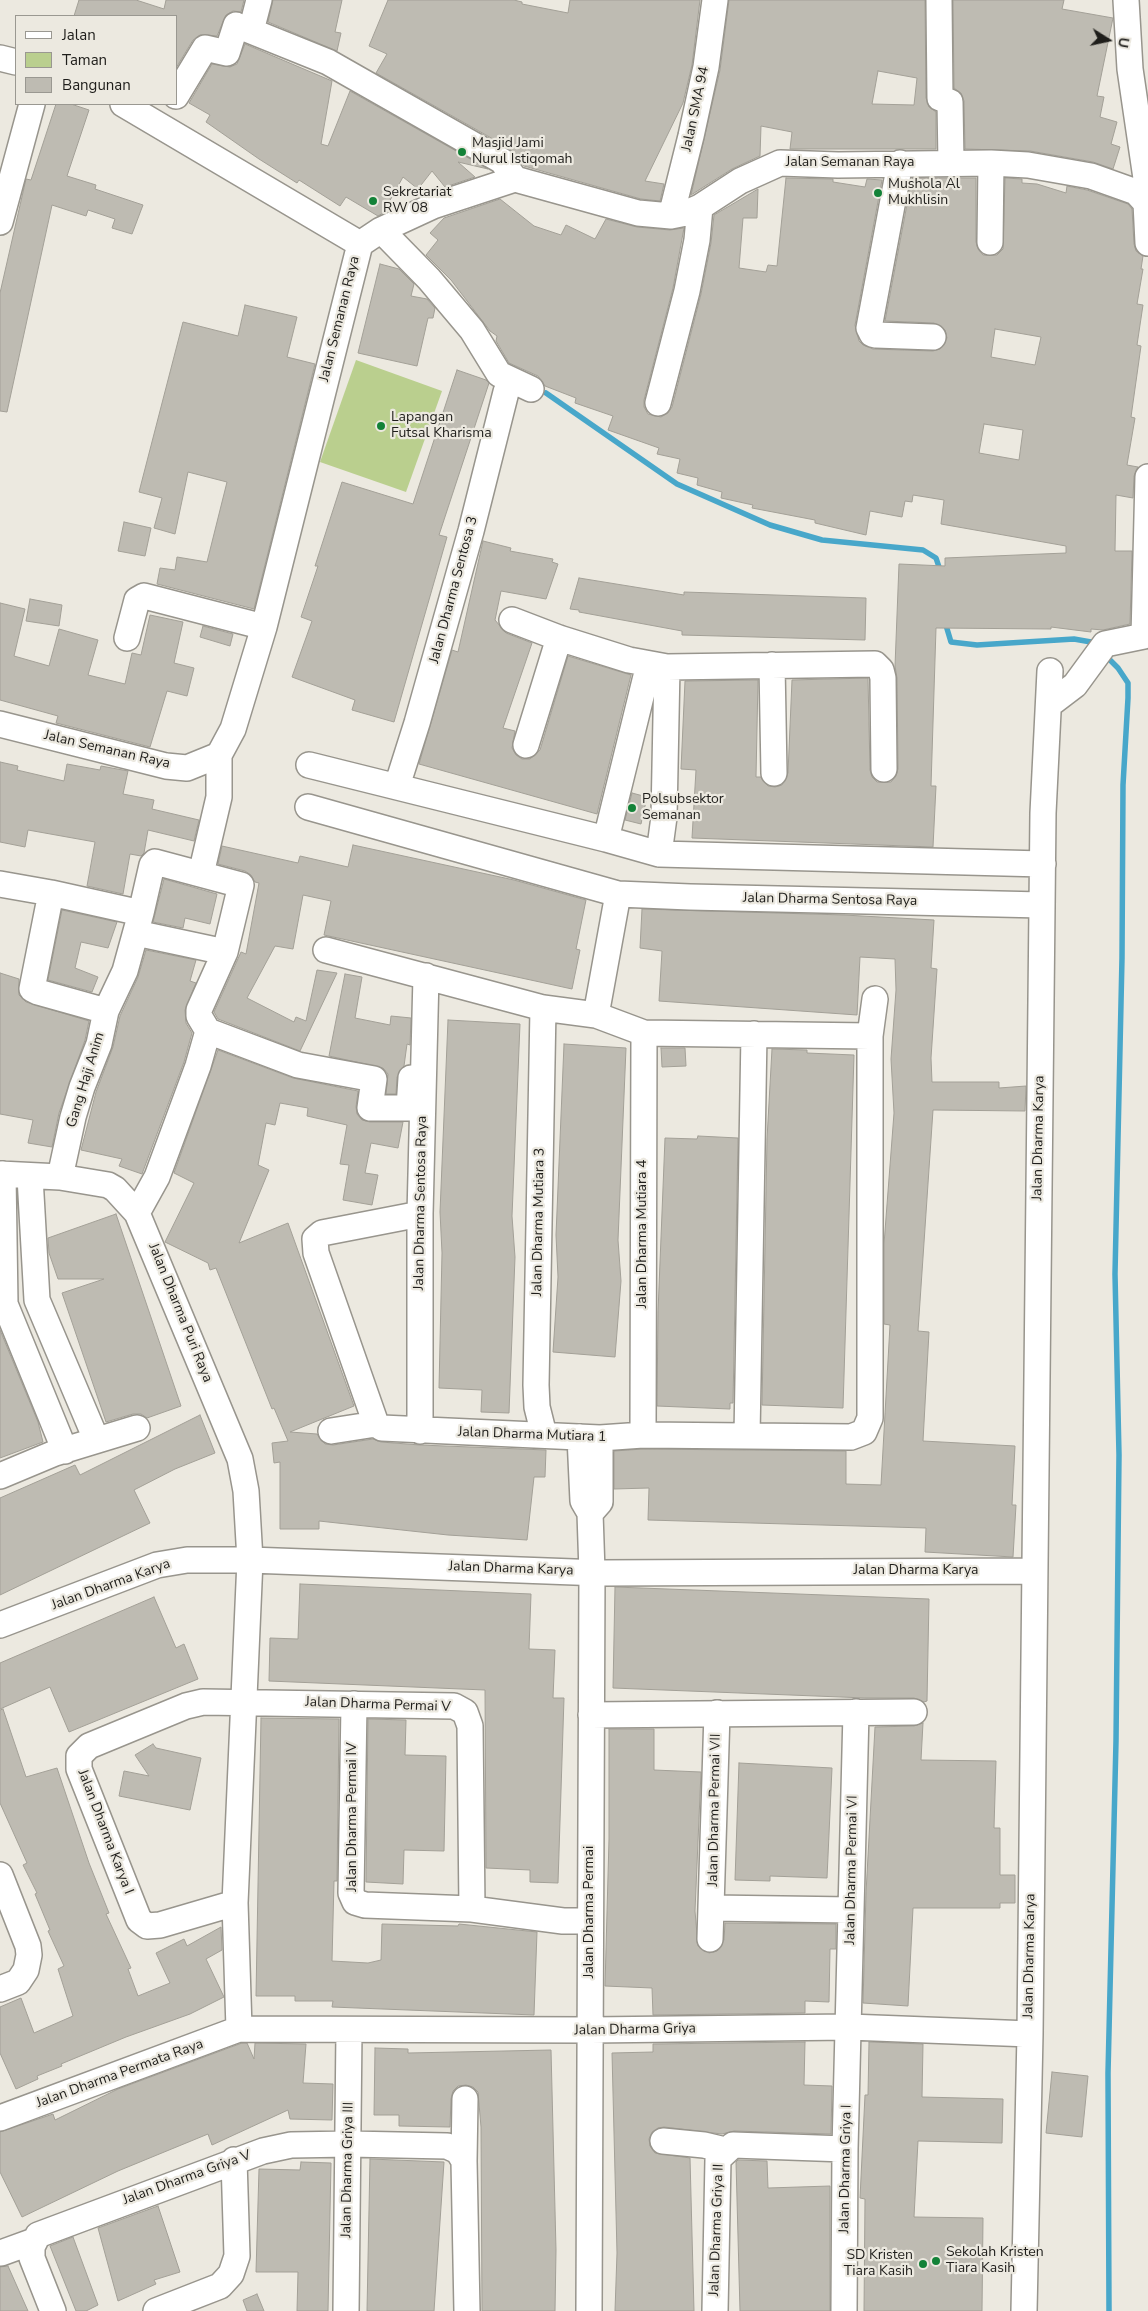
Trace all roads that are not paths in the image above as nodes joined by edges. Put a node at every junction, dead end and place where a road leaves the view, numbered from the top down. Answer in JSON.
{"nodes":[{"id":1,"x":259,"y":0,"type":"edge"},
{"id":2,"x":715,"y":0,"type":"edge"},
{"id":3,"x":939,"y":0,"type":"edge"},
{"id":4,"x":1126,"y":0,"type":"edge"},
{"id":5,"x":251,"y":31,"type":"junction"},
{"id":6,"x":0,"y":58,"type":"edge"},
{"id":7,"x":15,"y":62,"type":"edge"},
{"id":8,"x":178,"y":93,"type":"edge"},
{"id":9,"x":32,"y":105,"type":"edge"},
{"id":10,"x":125,"y":105,"type":"edge"},
{"id":11,"x":900,"y":163,"type":"junction"},
{"id":12,"x":952,"y":163,"type":"junction"},
{"id":13,"x":991,"y":163,"type":"junction"},
{"id":14,"x":515,"y":179,"type":"junction"},
{"id":15,"x":5,"y":185,"type":"edge"},
{"id":16,"x":1145,"y":196,"type":"edge"},
{"id":17,"x":700,"y":208,"type":"junction"},
{"id":18,"x":671,"y":216,"type":"junction"},
{"id":19,"x":0,"y":222,"type":"edge"},
{"id":20,"x":380,"y":230,"type":"junction"},
{"id":21,"x":990,"y":242,"type":"dead end"},
{"id":22,"x":1148,"y":243,"type":"edge"},
{"id":23,"x":360,"y":244,"type":"junction"},
{"id":24,"x":933,"y":337,"type":"dead end"},
{"id":25,"x":531,"y":389,"type":"dead end"},
{"id":26,"x":506,"y":392,"type":"dead end"},
{"id":27,"x":658,"y":403,"type":"dead end"},
{"id":28,"x":1148,"y":477,"type":"edge"},
{"id":29,"x":512,"y":620,"type":"dead end"},
{"id":30,"x":264,"y":627,"type":"junction"},
{"id":31,"x":128,"y":638,"type":"dead end"},
{"id":32,"x":559,"y":638,"type":"junction"},
{"id":33,"x":658,"y":665,"type":"junction"},
{"id":34,"x":772,"y":665,"type":"junction"},
{"id":35,"x":1050,"y":671,"type":"dead end"},
{"id":36,"x":1050,"y":704,"type":"junction"},
{"id":37,"x":0,"y":724,"type":"edge"},
{"id":38,"x":526,"y":745,"type":"dead end"},
{"id":39,"x":219,"y":755,"type":"junction"},
{"id":40,"x":309,"y":765,"type":"dead end"},
{"id":41,"x":884,"y":769,"type":"dead end"},
{"id":42,"x":774,"y":773,"type":"dead end"},
{"id":43,"x":397,"y":786,"type":"junction"},
{"id":44,"x":308,"y":807,"type":"dead end"},
{"id":45,"x":606,"y":839,"type":"junction"},
{"id":46,"x":659,"y":854,"type":"junction"},
{"id":47,"x":1043,"y":864,"type":"junction"},
{"id":48,"x":201,"y":874,"type":"junction"},
{"id":49,"x":0,"y":884,"type":"edge"},
{"id":50,"x":51,"y":894,"type":"junction"},
{"id":51,"x":618,"y":894,"type":"junction"},
{"id":52,"x":1042,"y":905,"type":"junction"},
{"id":53,"x":139,"y":923,"type":"junction"},
{"id":54,"x":326,"y":950,"type":"dead end"},
{"id":55,"x":225,"y":952,"type":"junction"},
{"id":56,"x":426,"y":976,"type":"junction"},
{"id":57,"x":875,"y":999,"type":"dead end"},
{"id":58,"x":543,"y":1008,"type":"junction"},
{"id":59,"x":106,"y":1011,"type":"junction"},
{"id":60,"x":596,"y":1015,"type":"junction"},
{"id":61,"x":208,"y":1031,"type":"junction"},
{"id":62,"x":644,"y":1033,"type":"junction"},
{"id":63,"x":754,"y":1034,"type":"junction"},
{"id":64,"x":870,"y":1036,"type":"junction"},
{"id":65,"x":423,"y":1070,"type":"junction"},
{"id":66,"x":2,"y":1174,"type":"edge"},
{"id":67,"x":30,"y":1177,"type":"junction"},
{"id":68,"x":60,"y":1177,"type":"junction"},
{"id":69,"x":137,"y":1213,"type":"junction"},
{"id":70,"x":420,"y":1214,"type":"junction"},
{"id":71,"x":37,"y":1300,"type":"junction"},
{"id":72,"x":2,"y":1304,"type":"edge"},
{"id":73,"x":376,"y":1424,"type":"junction"},
{"id":74,"x":137,"y":1428,"type":"dead end"},
{"id":75,"x":331,"y":1431,"type":"dead end"},
{"id":76,"x":420,"y":1431,"type":"junction"},
{"id":77,"x":544,"y":1435,"type":"junction"},
{"id":78,"x":643,"y":1435,"type":"junction"},
{"id":79,"x":747,"y":1436,"type":"junction"},
{"id":80,"x":590,"y":1437,"type":"junction"},
{"id":81,"x":96,"y":1439,"type":"junction"},
{"id":82,"x":65,"y":1452,"type":"junction"},
{"id":83,"x":0,"y":1476,"type":"edge"},
{"id":84,"x":250,"y":1560,"type":"junction"},
{"id":85,"x":1034,"y":1571,"type":"junction"},
{"id":86,"x":592,"y":1572,"type":"junction"},
{"id":87,"x":0,"y":1625,"type":"edge"},
{"id":88,"x":242,"y":1702,"type":"junction"},
{"id":89,"x":354,"y":1704,"type":"junction"},
{"id":90,"x":856,"y":1712,"type":"junction"},
{"id":91,"x":914,"y":1712,"type":"dead end"},
{"id":92,"x":717,"y":1713,"type":"junction"},
{"id":93,"x":591,"y":1715,"type":"junction"},
{"id":94,"x":0,"y":1875,"type":"edge"},
{"id":95,"x":235,"y":1903,"type":"junction"},
{"id":96,"x":712,"y":1908,"type":"junction"},
{"id":97,"x":472,"y":1909,"type":"junction"},
{"id":98,"x":851,"y":1910,"type":"junction"},
{"id":99,"x":590,"y":1921,"type":"junction"},
{"id":100,"x":710,"y":1939,"type":"dead end"},
{"id":101,"x":0,"y":1989,"type":"edge"},
{"id":102,"x":849,"y":2027,"type":"junction"},
{"id":103,"x":239,"y":2029,"type":"junction"},
{"id":104,"x":349,"y":2030,"type":"junction"},
{"id":105,"x":591,"y":2030,"type":"junction"},
{"id":106,"x":1030,"y":2034,"type":"junction"},
{"id":107,"x":465,"y":2099,"type":"dead end"},
{"id":108,"x":0,"y":2118,"type":"edge"},
{"id":109,"x":663,"y":2141,"type":"dead end"},
{"id":110,"x":349,"y":2144,"type":"junction"},
{"id":111,"x":845,"y":2149,"type":"junction"},
{"id":112,"x":725,"y":2150,"type":"junction"},
{"id":113,"x":234,"y":2160,"type":"junction"},
{"id":114,"x":464,"y":2161,"type":"junction"},
{"id":115,"x":34,"y":2241,"type":"junction"},
{"id":116,"x":1,"y":2253,"type":"edge"},
{"id":117,"x":53,"y":2311,"type":"edge"},
{"id":118,"x":156,"y":2311,"type":"edge"},
{"id":119,"x":346,"y":2311,"type":"edge"},
{"id":120,"x":467,"y":2311,"type":"edge"},
{"id":121,"x":589,"y":2311,"type":"edge"},
{"id":122,"x":715,"y":2311,"type":"edge"},
{"id":123,"x":844,"y":2311,"type":"edge"},
{"id":124,"x":1024,"y":2311,"type":"edge"}],
"edges":[{"from":1,"to":5,"type":"street"},
{"from":2,"to":18,"type":"street","name":"Jalan SMA 94"},
{"from":3,"to":12,"type":"street"},
{"from":4,"to":16,"type":"street"},
{"from":5,"to":8,"type":"street"},
{"from":5,"to":14,"type":"street"},
{"from":6,"to":7,"type":"street"},
{"from":9,"to":15,"type":"street"},
{"from":10,"to":23,"type":"street"},
{"from":11,"to":12,"type":"street","name":"Jalan Semanan Raya"},
{"from":11,"to":17,"type":"street","name":"Jalan Semanan Raya"},
{"from":11,"to":24,"type":"street"},
{"from":12,"to":13,"type":"street","name":"Jalan Semanan Raya"},
{"from":13,"to":16,"type":"street","name":"Jalan Semanan Raya"},
{"from":13,"to":21,"type":"street"},
{"from":14,"to":18,"type":"street","name":"Jalan Semanan Raya"},
{"from":14,"to":20,"type":"street","name":"Jalan Semanan Raya"},
{"from":15,"to":19,"type":"street"},
{"from":16,"to":22,"type":"street"},
{"from":17,"to":18,"type":"street","name":"Jalan Semanan Raya"},
{"from":17,"to":27,"type":"street"},
{"from":20,"to":23,"type":"street","name":"Jalan Semanan Raya"},
{"from":20,"to":25,"type":"street"},
{"from":23,"to":30,"type":"street","name":"Jalan Semanan Raya"},
{"from":26,"to":43,"type":"street","name":"Jalan Dharma Sentosa 3"},
{"from":28,"to":36,"type":"street"},
{"from":29,"to":32,"type":"street"},
{"from":30,"to":31,"type":"street"},
{"from":30,"to":39,"type":"street","name":"Jalan Semanan Raya"},
{"from":32,"to":33,"type":"street"},
{"from":32,"to":38,"type":"street"},
{"from":33,"to":34,"type":"street"},
{"from":33,"to":45,"type":"street"},
{"from":33,"to":46,"type":"street"},
{"from":34,"to":41,"type":"street"},
{"from":34,"to":42,"type":"street"},
{"from":35,"to":36,"type":"street","name":"Jalan Dharma Karya"},
{"from":36,"to":47,"type":"street","name":"Jalan Dharma Karya"},
{"from":37,"to":39,"type":"street","name":"Jalan Semanan Raya"},
{"from":39,"to":48,"type":"street"},
{"from":40,"to":43,"type":"street"},
{"from":43,"to":45,"type":"street"},
{"from":44,"to":51,"type":"street","name":"Jalan Dharma Sentosa Raya"},
{"from":45,"to":46,"type":"street"},
{"from":46,"to":47,"type":"street"},
{"from":47,"to":52,"type":"street","name":"Jalan Dharma Karya"},
{"from":48,"to":53,"type":"street","name":"Gang Haji Anim"},
{"from":48,"to":55,"type":"street"},
{"from":49,"to":50,"type":"street"},
{"from":50,"to":53,"type":"street"},
{"from":50,"to":59,"type":"street"},
{"from":51,"to":52,"type":"street","name":"Jalan Dharma Sentosa Raya"},
{"from":51,"to":60,"type":"street"},
{"from":52,"to":85,"type":"street","name":"Jalan Dharma Karya"},
{"from":53,"to":55,"type":"street"},
{"from":53,"to":59,"type":"street","name":"Gang Haji Anim"},
{"from":54,"to":56,"type":"street"},
{"from":55,"to":61,"type":"street"},
{"from":56,"to":58,"type":"street"},
{"from":56,"to":65,"type":"street","name":"Jalan Dharma Sentosa Raya"},
{"from":57,"to":64,"type":"street","name":"Jalan Dharma Mutiara 1"},
{"from":58,"to":60,"type":"street"},
{"from":58,"to":77,"type":"street","name":"Jalan Dharma Mutiara 3"},
{"from":59,"to":68,"type":"street","name":"Gang Haji Anim"},
{"from":60,"to":62,"type":"street"},
{"from":61,"to":65,"type":"street"},
{"from":61,"to":69,"type":"street"},
{"from":62,"to":63,"type":"street"},
{"from":62,"to":78,"type":"street","name":"Jalan Dharma Mutiara 4"},
{"from":63,"to":64,"type":"street"},
{"from":63,"to":79,"type":"street"},
{"from":64,"to":79,"type":"street","name":"Jalan Dharma Mutiara 1"},
{"from":65,"to":70,"type":"street","name":"Jalan Dharma Sentosa Raya"},
{"from":66,"to":67,"type":"street","name":"Jalan Dharma Puri Raya"},
{"from":66,"to":72,"type":"street"},
{"from":67,"to":68,"type":"street","name":"Jalan Dharma Puri Raya"},
{"from":67,"to":71,"type":"street"},
{"from":68,"to":69,"type":"street","name":"Jalan Dharma Puri Raya"},
{"from":69,"to":84,"type":"street","name":"Jalan Dharma Puri Raya"},
{"from":70,"to":73,"type":"street"},
{"from":70,"to":76,"type":"street","name":"Jalan Dharma Sentosa Raya"},
{"from":71,"to":72,"type":"street"},
{"from":71,"to":81,"type":"street"},
{"from":72,"to":82,"type":"street"},
{"from":73,"to":75,"type":"street"},
{"from":73,"to":76,"type":"street","name":"Jalan Dharma Mutiara 1"},
{"from":74,"to":81,"type":"street"},
{"from":76,"to":77,"type":"street","name":"Jalan Dharma Mutiara 1"},
{"from":77,"to":80,"type":"street","name":"Jalan Dharma Mutiara 1"},
{"from":78,"to":79,"type":"street","name":"Jalan Dharma Mutiara 1"},
{"from":78,"to":80,"type":"street","name":"Jalan Dharma Mutiara 1"},
{"from":80,"to":86,"type":"street","name":"Jalan Dharma Permai"},
{"from":81,"to":82,"type":"street"},
{"from":82,"to":83,"type":"street"},
{"from":84,"to":86,"type":"street","name":"Jalan Dharma Karya"},
{"from":84,"to":87,"type":"street","name":"Jalan Dharma Karya"},
{"from":84,"to":88,"type":"street"},
{"from":85,"to":86,"type":"street","name":"Jalan Dharma Karya"},
{"from":85,"to":106,"type":"street","name":"Jalan Dharma Karya"},
{"from":86,"to":93,"type":"street","name":"Jalan Dharma Permai"},
{"from":88,"to":89,"type":"street","name":"Jalan Dharma Permai V"},
{"from":88,"to":95,"type":"street"},
{"from":88,"to":95,"type":"street","name":"Jalan Dharma Karya I"},
{"from":89,"to":97,"type":"street","name":"Jalan Dharma Permai V"},
{"from":89,"to":97,"type":"street","name":"Jalan Dharma Permai IV"},
{"from":90,"to":91,"type":"street"},
{"from":90,"to":92,"type":"street"},
{"from":90,"to":98,"type":"street","name":"Jalan Dharma Permai VI"},
{"from":92,"to":93,"type":"street"},
{"from":92,"to":96,"type":"street","name":"Jalan Dharma Permai VII"},
{"from":93,"to":99,"type":"street","name":"Jalan Dharma Permai"},
{"from":94,"to":101,"type":"street"},
{"from":95,"to":103,"type":"street"},
{"from":96,"to":98,"type":"street"},
{"from":96,"to":100,"type":"street","name":"Jalan Dharma Permai VII"},
{"from":97,"to":99,"type":"street","name":"Jalan Dharma Permai IV"},
{"from":98,"to":102,"type":"street","name":"Jalan Dharma Permai VI"},
{"from":99,"to":105,"type":"street","name":"Jalan Dharma Permai"},
{"from":102,"to":105,"type":"street","name":"Jalan Dharma Griya"},
{"from":102,"to":106,"type":"street","name":"Jalan Dharma Griya"},
{"from":102,"to":111,"type":"street","name":"Jalan Dharma Griya I"},
{"from":103,"to":104,"type":"street","name":"Jalan Dharma Griya"},
{"from":103,"to":108,"type":"street","name":"Jalan Dharma Permata Raya"},
{"from":104,"to":105,"type":"street","name":"Jalan Dharma Griya"},
{"from":104,"to":110,"type":"street","name":"Jalan Dharma Griya III"},
{"from":105,"to":121,"type":"street","name":"Jalan Dharma Permai"},
{"from":106,"to":124,"type":"street","name":"Jalan Dharma Karya"},
{"from":107,"to":114,"type":"street"},
{"from":109,"to":112,"type":"street","name":"Jalan Dharma Griya II"},
{"from":110,"to":113,"type":"street","name":"Jalan Dharma Griya V"},
{"from":110,"to":114,"type":"street","name":"Jalan Dharma Griya V"},
{"from":110,"to":119,"type":"street","name":"Jalan Dharma Griya III"},
{"from":111,"to":112,"type":"street","name":"Jalan Dharma Griya II"},
{"from":111,"to":123,"type":"street","name":"Jalan Dharma Griya I"},
{"from":112,"to":122,"type":"street","name":"Jalan Dharma Griya II"},
{"from":113,"to":115,"type":"street","name":"Jalan Dharma Griya V"},
{"from":113,"to":118,"type":"street"},
{"from":114,"to":120,"type":"street"},
{"from":115,"to":116,"type":"street","name":"Jalan Dharma Griya V"},
{"from":115,"to":117,"type":"street"}]}
